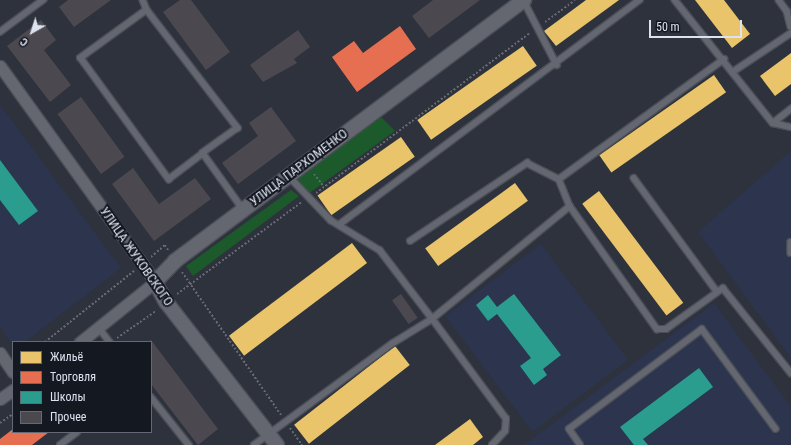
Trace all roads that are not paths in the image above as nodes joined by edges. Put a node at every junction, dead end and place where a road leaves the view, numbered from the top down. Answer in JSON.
{"nodes":[{"id":1,"x":43,"y":0,"type":"edge"},
{"id":2,"x":143,"y":0,"type":"edge"},
{"id":3,"x":524,"y":0,"type":"edge"},
{"id":4,"x":639,"y":0,"type":"edge"},
{"id":5,"x":675,"y":0,"type":"edge"},
{"id":6,"x":779,"y":0,"type":"edge"},
{"id":7,"x":789,"y":9,"type":"edge"},
{"id":8,"x":148,"y":10,"type":"junction"},
{"id":9,"x":791,"y":27,"type":"edge"},
{"id":10,"x":0,"y":32,"type":"edge"},
{"id":11,"x":791,"y":33,"type":"edge"},
{"id":12,"x":724,"y":59,"type":"junction"},
{"id":13,"x":557,"y":64,"type":"junction"},
{"id":14,"x":0,"y":66,"type":"edge"},
{"id":15,"x":734,"y":71,"type":"junction"},
{"id":16,"x":791,"y":109,"type":"edge"},
{"id":17,"x":773,"y":123,"type":"junction"},
{"id":18,"x":791,"y":127,"type":"edge"},
{"id":19,"x":203,"y":153,"type":"junction"},
{"id":20,"x":288,"y":176,"type":"junction"},
{"id":21,"x":634,"y":178,"type":"dead end"},
{"id":22,"x":559,"y":179,"type":"junction"},
{"id":23,"x":570,"y":206,"type":"junction"},
{"id":24,"x":243,"y":210,"type":"junction"},
{"id":25,"x":340,"y":224,"type":"junction"},
{"id":26,"x":410,"y":241,"type":"dead end"},
{"id":27,"x":791,"y":242,"type":"edge"},
{"id":28,"x":791,"y":252,"type":"edge"},
{"id":29,"x":155,"y":282,"type":"junction"},
{"id":30,"x":716,"y":290,"type":"junction"},
{"id":31,"x":432,"y":319,"type":"junction"},
{"id":32,"x":100,"y":328,"type":"junction"},
{"id":33,"x":81,"y":341,"type":"edge"},
{"id":34,"x":109,"y":341,"type":"edge"},
{"id":35,"x":0,"y":353,"type":"edge"},
{"id":36,"x":12,"y":371,"type":"edge"},
{"id":37,"x":791,"y":373,"type":"edge"},
{"id":38,"x":12,"y":391,"type":"edge"},
{"id":39,"x":152,"y":398,"type":"edge"},
{"id":40,"x":0,"y":399,"type":"edge"},
{"id":41,"x":776,"y":429,"type":"dead end"},
{"id":42,"x":76,"y":433,"type":"edge"},
{"id":43,"x":268,"y":434,"type":"junction"},
{"id":44,"x":60,"y":445,"type":"edge"},
{"id":45,"x":189,"y":445,"type":"edge"},
{"id":46,"x":254,"y":445,"type":"edge"},
{"id":47,"x":277,"y":445,"type":"edge"},
{"id":48,"x":492,"y":445,"type":"edge"},
{"id":49,"x":580,"y":445,"type":"edge"}],
"edges":[{"from":1,"to":10,"type":"lane"},
{"from":2,"to":8,"type":"lane"},
{"from":3,"to":13,"type":"lane"},
{"from":3,"to":20,"type":"street","name":"УЛИЦА ПАРХОМЕНКО"},
{"from":4,"to":13,"type":"lane"},
{"from":5,"to":12,"type":"lane"},
{"from":6,"to":7,"type":"lane"},
{"from":7,"to":9,"type":"lane"},
{"from":8,"to":19,"type":"lane"},
{"from":8,"to":19,"type":"lane"},
{"from":11,"to":15,"type":"lane"},
{"from":12,"to":15,"type":"lane"},
{"from":12,"to":22,"type":"lane"},
{"from":13,"to":25,"type":"lane"},
{"from":14,"to":29,"type":"street","name":"УЛИЦА ЖУКОВСКОГО"},
{"from":15,"to":17,"type":"lane"},
{"from":16,"to":17,"type":"lane"},
{"from":17,"to":18,"type":"lane"},
{"from":19,"to":24,"type":"lane"},
{"from":20,"to":24,"type":"street","name":"УЛИЦА ПАРХОМЕНКО"},
{"from":20,"to":25,"type":"lane"},
{"from":21,"to":30,"type":"lane"},
{"from":22,"to":23,"type":"lane"},
{"from":22,"to":26,"type":"lane"},
{"from":23,"to":30,"type":"lane"},
{"from":23,"to":31,"type":"lane"},
{"from":24,"to":29,"type":"street","name":"УЛИЦА ПАРХОМЕНКО"},
{"from":25,"to":31,"type":"lane"},
{"from":27,"to":28,"type":"lane"},
{"from":29,"to":32,"type":"street","name":"УЛИЦА ПАРХОМЕНКО"},
{"from":29,"to":43,"type":"street","name":"УЛИЦА ЖУКОВСКОГО"},
{"from":30,"to":37,"type":"lane"},
{"from":31,"to":43,"type":"lane"},
{"from":31,"to":48,"type":"lane"},
{"from":32,"to":33,"type":"street","name":"УЛИЦА ПАРХОМЕНКО"},
{"from":32,"to":34,"type":"lane"},
{"from":35,"to":36,"type":"street"},
{"from":38,"to":40,"type":"street"},
{"from":39,"to":45,"type":"lane"},
{"from":41,"to":49,"type":"lane"},
{"from":42,"to":44,"type":"lane"},
{"from":43,"to":46,"type":"lane"},
{"from":43,"to":47,"type":"street","name":"УЛИЦА ЖУКОВСКОГО"}]}
